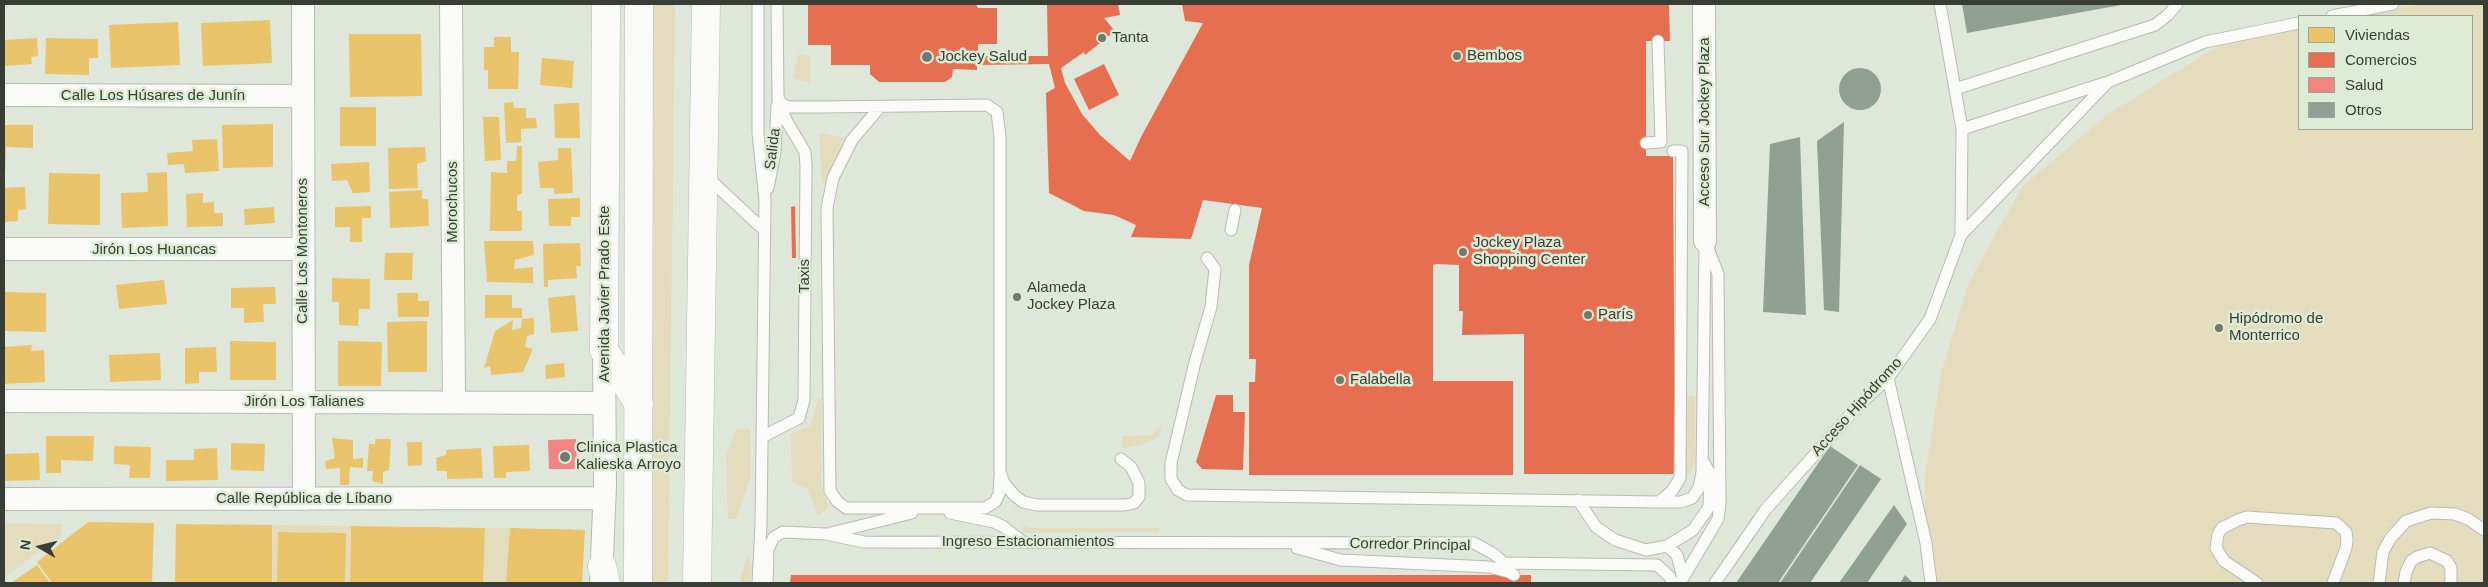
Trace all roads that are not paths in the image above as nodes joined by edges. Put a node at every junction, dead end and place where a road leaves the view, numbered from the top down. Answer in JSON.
{"nodes":[{"id":1,"x":303,"y":4,"type":"edge"},
{"id":2,"x":451,"y":4,"type":"edge"},
{"id":3,"x":606,"y":4,"type":"edge"},
{"id":4,"x":639,"y":4,"type":"edge"},
{"id":5,"x":706,"y":4,"type":"edge"},
{"id":6,"x":758,"y":4,"type":"edge"},
{"id":7,"x":777,"y":4,"type":"edge"},
{"id":8,"x":1704,"y":4,"type":"edge"},
{"id":9,"x":1940,"y":4,"type":"edge"},
{"id":10,"x":2177,"y":4,"type":"edge"},
{"id":11,"x":2393,"y":4,"type":"edge"},
{"id":12,"x":2337,"y":15,"type":"edge"},
{"id":13,"x":2298,"y":23,"type":"edge"},
{"id":14,"x":1658,"y":41,"type":"dead end"},
{"id":15,"x":2108,"y":82,"type":"junction"},
{"id":16,"x":1955,"y":89,"type":"junction"},
{"id":17,"x":4,"y":95,"type":"edge"},
{"id":18,"x":303,"y":96,"type":"junction"},
{"id":19,"x":778,"y":98,"type":"junction"},
{"id":20,"x":880,"y":107,"type":"junction"},
{"id":21,"x":1962,"y":129,"type":"junction"},
{"id":22,"x":1646,"y":142,"type":"dead end"},
{"id":23,"x":1673,"y":151,"type":"dead end"},
{"id":24,"x":704,"y":174,"type":"junction"},
{"id":25,"x":765,"y":200,"type":"junction"},
{"id":26,"x":1235,"y":210,"type":"dead end"},
{"id":27,"x":764,"y":230,"type":"junction"},
{"id":28,"x":1230,"y":230,"type":"dead end"},
{"id":29,"x":1961,"y":235,"type":"junction"},
{"id":30,"x":1705,"y":241,"type":"junction"},
{"id":31,"x":4,"y":249,"type":"edge"},
{"id":32,"x":304,"y":249,"type":"junction"},
{"id":33,"x":1207,"y":258,"type":"dead end"},
{"id":34,"x":604,"y":350,"type":"junction"},
{"id":35,"x":1888,"y":378,"type":"junction"},
{"id":36,"x":4,"y":401,"type":"edge"},
{"id":37,"x":454,"y":401,"type":"junction"},
{"id":38,"x":304,"y":402,"type":"junction"},
{"id":39,"x":604,"y":403,"type":"junction"},
{"id":40,"x":639,"y":404,"type":"junction"},
{"id":41,"x":762,"y":437,"type":"junction"},
{"id":42,"x":1121,"y":459,"type":"dead end"},
{"id":43,"x":1702,"y":462,"type":"junction"},
{"id":44,"x":1000,"y":472,"type":"junction"},
{"id":45,"x":604,"y":498,"type":"junction"},
{"id":46,"x":4,"y":499,"type":"edge"},
{"id":47,"x":304,"y":499,"type":"junction"},
{"id":48,"x":1578,"y":500,"type":"junction"},
{"id":49,"x":1659,"y":502,"type":"junction"},
{"id":50,"x":928,"y":509,"type":"junction"},
{"id":51,"x":2484,"y":530,"type":"edge"},
{"id":52,"x":826,"y":534,"type":"junction"},
{"id":53,"x":1023,"y":542,"type":"junction"},
{"id":54,"x":1283,"y":544,"type":"junction"},
{"id":55,"x":1667,"y":546,"type":"junction"},
{"id":56,"x":1514,"y":575,"type":"dead end"},
{"id":57,"x":603,"y":577,"type":"edge"},
{"id":58,"x":1678,"y":582,"type":"edge"},
{"id":59,"x":638,"y":583,"type":"edge"},
{"id":60,"x":697,"y":583,"type":"edge"},
{"id":61,"x":758,"y":583,"type":"edge"},
{"id":62,"x":767,"y":583,"type":"edge"},
{"id":63,"x":1715,"y":583,"type":"edge"},
{"id":64,"x":1932,"y":583,"type":"edge"},
{"id":65,"x":2257,"y":583,"type":"edge"},
{"id":66,"x":2333,"y":583,"type":"edge"},
{"id":67,"x":2379,"y":583,"type":"edge"},
{"id":68,"x":2404,"y":583,"type":"edge"},
{"id":69,"x":2452,"y":583,"type":"edge"}],
"edges":[{"from":1,"to":18,"type":"street","name":"Calle Los Montoneros"},
{"from":2,"to":37,"type":"street","name":"Morochucos"},
{"from":3,"to":34,"type":"main road","name":"Avenida Javier Prado Este"},
{"from":4,"to":40,"type":"main road"},
{"from":5,"to":24,"type":"main road"},
{"from":6,"to":25,"type":"lane"},
{"from":7,"to":19,"type":"lane","name":"Salida"},
{"from":8,"to":30,"type":"street","name":"Acceso Sur Jockey Plaza"},
{"from":9,"to":16,"type":"lane","name":"Acceso Hipódromo"},
{"from":10,"to":16,"type":"lane"},
{"from":11,"to":12,"type":"lane"},
{"from":13,"to":15,"type":"lane"},
{"from":14,"to":22,"type":"lane"},
{"from":15,"to":21,"type":"lane"},
{"from":15,"to":29,"type":"lane"},
{"from":16,"to":21,"type":"lane","name":"Acceso Hipódromo"},
{"from":17,"to":18,"type":"street","name":"Calle Los Húsares de Junín"},
{"from":18,"to":32,"type":"street","name":"Calle Los Montoneros"},
{"from":19,"to":20,"type":"lane"},
{"from":19,"to":25,"type":"lane","name":"Salida"},
{"from":19,"to":41,"type":"lane","name":"Taxis"},
{"from":20,"to":44,"type":"lane"},
{"from":20,"to":50,"type":"lane"},
{"from":21,"to":29,"type":"lane","name":"Acceso Hipódromo"},
{"from":23,"to":49,"type":"lane"},
{"from":24,"to":27,"type":"lane"},
{"from":24,"to":60,"type":"main road"},
{"from":25,"to":27,"type":"lane"},
{"from":26,"to":28,"type":"lane"},
{"from":27,"to":41,"type":"lane"},
{"from":29,"to":35,"type":"lane","name":"Acceso Hipódromo"},
{"from":30,"to":43,"type":"lane"},
{"from":30,"to":58,"type":"lane"},
{"from":31,"to":32,"type":"street","name":"Jirón Los Huancas"},
{"from":32,"to":38,"type":"street","name":"Calle Los Montoneros"},
{"from":33,"to":48,"type":"lane"},
{"from":34,"to":39,"type":"street","name":"Avenida Javier Prado Este"},
{"from":34,"to":40,"type":"main road"},
{"from":35,"to":63,"type":"lane","name":"Acceso Hipódromo"},
{"from":35,"to":64,"type":"lane"},
{"from":36,"to":38,"type":"street","name":"Jirón Los Talianes"},
{"from":37,"to":38,"type":"street","name":"Jirón Los Talianes"},
{"from":37,"to":39,"type":"street","name":"Jirón Los Talianes"},
{"from":38,"to":47,"type":"street","name":"Calle Los Montoneros"},
{"from":39,"to":45,"type":"street","name":"Avenida Javier Prado Este"},
{"from":40,"to":59,"type":"main road"},
{"from":41,"to":61,"type":"lane"},
{"from":42,"to":44,"type":"lane"},
{"from":43,"to":49,"type":"lane"},
{"from":43,"to":55,"type":"lane"},
{"from":44,"to":50,"type":"lane"},
{"from":45,"to":47,"type":"street","name":"Calle República de Líbano"},
{"from":45,"to":57,"type":"street","name":"Avenida Javier Prado Este"},
{"from":46,"to":47,"type":"street","name":"Calle República de Líbano"},
{"from":48,"to":49,"type":"lane"},
{"from":48,"to":55,"type":"lane"},
{"from":50,"to":52,"type":"lane"},
{"from":50,"to":53,"type":"lane"},
{"from":51,"to":67,"type":"lane"},
{"from":52,"to":53,"type":"lane","name":"Ingreso Estacionamientos"},
{"from":52,"to":62,"type":"lane","name":"Ingreso Estacionamientos"},
{"from":53,"to":54,"type":"lane","name":"Ingreso Estacionamientos"},
{"from":54,"to":56,"type":"lane"},
{"from":54,"to":58,"type":"lane","name":"Corredor Principal"},
{"from":55,"to":58,"type":"lane"},
{"from":65,"to":66,"type":"lane"},
{"from":68,"to":69,"type":"lane"}]}
